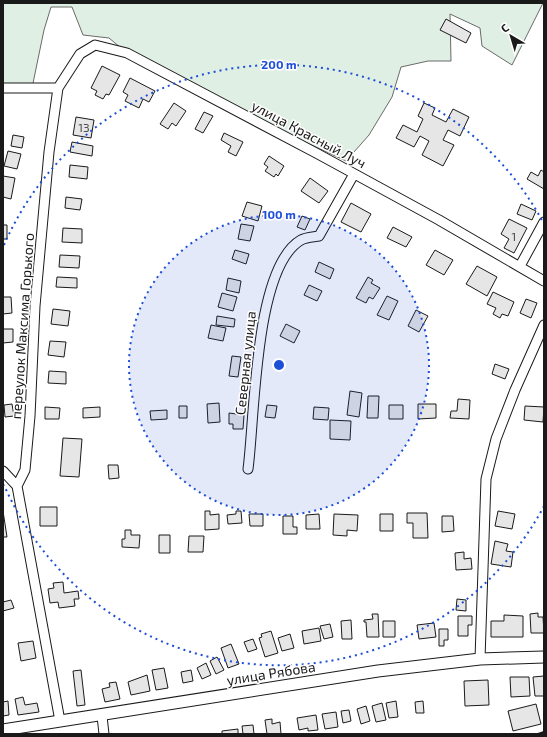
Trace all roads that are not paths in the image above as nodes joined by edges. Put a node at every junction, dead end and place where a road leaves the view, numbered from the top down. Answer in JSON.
{"nodes":[{"id":1,"x":80,"y":54,"type":"joint"},
{"id":2,"x":3,"y":88,"type":"edge"},
{"id":3,"x":58,"y":88,"type":"junction"},
{"id":4,"x":354,"y":174,"type":"junction"},
{"id":5,"x":544,"y":222,"type":"edge"},
{"id":6,"x":520,"y":266,"type":"junction"},
{"id":7,"x":544,"y":281,"type":"edge"},
{"id":8,"x":544,"y":325,"type":"edge"},
{"id":9,"x":248,"y":469,"type":"dead end"},
{"id":10,"x":3,"y":471,"type":"edge"},
{"id":11,"x":17,"y":486,"type":"junction"},
{"id":12,"x":544,"y":657,"type":"edge"},
{"id":13,"x":480,"y":659,"type":"junction"},
{"id":14,"x":102,"y":716,"type":"junction"},
{"id":15,"x":60,"y":721,"type":"junction"},
{"id":16,"x":3,"y":730,"type":"edge"},
{"id":17,"x":104,"y":734,"type":"edge"}],
"edges":[{"from":1,"to":3,"type":"street","name":"переулок Максима Горького"},
{"from":1,"to":4,"type":"street","name":"улица Красный Луч"},
{"from":2,"to":3,"type":"street"},
{"from":3,"to":11,"type":"street","name":"переулок Максима Горького"},
{"from":4,"to":6,"type":"street","name":"улица Красный Луч"},
{"from":4,"to":9,"type":"street","name":"Северная улица"},
{"from":5,"to":6,"type":"street"},
{"from":6,"to":7,"type":"street","name":"улица Красный Луч"},
{"from":8,"to":13,"type":"street"},
{"from":10,"to":11,"type":"street"},
{"from":11,"to":15,"type":"street"},
{"from":12,"to":13,"type":"street","name":"улица Рябова"},
{"from":13,"to":14,"type":"street","name":"улица Рябова"},
{"from":14,"to":15,"type":"street","name":"улица Рябова"},
{"from":14,"to":17,"type":"street"},
{"from":15,"to":16,"type":"street","name":"улица Рябова"}]}
